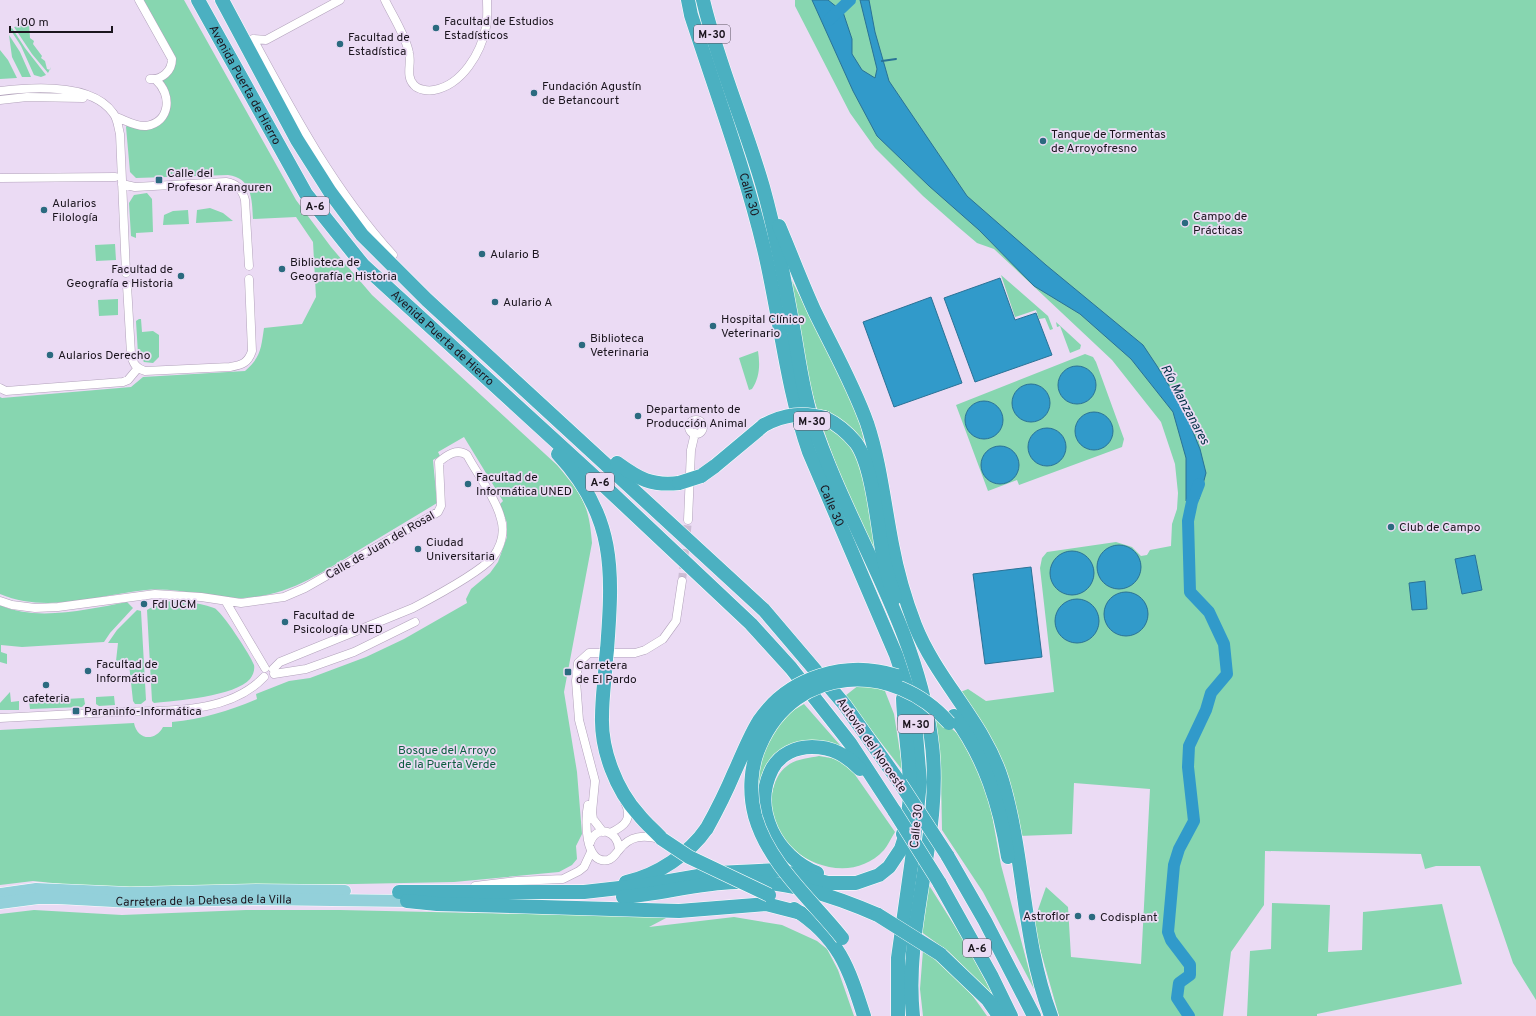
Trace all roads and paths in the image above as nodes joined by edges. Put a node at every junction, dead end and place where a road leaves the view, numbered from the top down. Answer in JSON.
{"nodes":[{"id":1,"x":139,"y":0,"type":"edge"},
{"id":2,"x":198,"y":0,"type":"edge"},
{"id":3,"x":222,"y":0,"type":"edge"},
{"id":4,"x":340,"y":0,"type":"edge"},
{"id":5,"x":385,"y":0,"type":"edge"},
{"id":6,"x":487,"y":0,"type":"edge"},
{"id":7,"x":682,"y":0,"type":"edge"},
{"id":8,"x":688,"y":0,"type":"edge"},
{"id":9,"x":707,"y":1,"type":"edge"},
{"id":10,"x":691,"y":15,"type":"junction"},
{"id":11,"x":259,"y":40,"type":"junction"},
{"id":12,"x":262,"y":56,"type":"junction"},
{"id":13,"x":0,"y":91,"type":"edge"},
{"id":14,"x":0,"y":100,"type":"edge"},
{"id":15,"x":102,"y":102,"type":"junction"},
{"id":16,"x":116,"y":117,"type":"junction"},
{"id":17,"x":114,"y":177,"type":"dead end"},
{"id":18,"x":0,"y":178,"type":"edge"},
{"id":19,"x":122,"y":184,"type":"junction"},
{"id":20,"x":763,"y":186,"type":"junction"},
{"id":21,"x":393,"y":255,"type":"joint"},
{"id":22,"x":249,"y":266,"type":"dead end"},
{"id":23,"x":126,"y":273,"type":"dead end"},
{"id":24,"x":250,"y":279,"type":"dead end"},
{"id":25,"x":127,"y":285,"type":"dead end"},
{"id":26,"x":427,"y":300,"type":"junction"},
{"id":27,"x":138,"y":368,"type":"junction"},
{"id":28,"x":482,"y":375,"type":"junction"},
{"id":29,"x":0,"y":388,"type":"edge"},
{"id":30,"x":556,"y":418,"type":"junction"},
{"id":31,"x":696,"y":433,"type":"dead end"},
{"id":32,"x":809,"y":452,"type":"junction"},
{"id":33,"x":688,"y":520,"type":"tunnel mouth"},
{"id":34,"x":730,"y":577,"type":"joint"},
{"id":35,"x":682,"y":581,"type":"tunnel mouth"},
{"id":36,"x":717,"y":591,"type":"joint"},
{"id":37,"x":0,"y":601,"type":"edge"},
{"id":38,"x":226,"y":602,"type":"junction"},
{"id":39,"x":416,"y":622,"type":"dead end"},
{"id":40,"x":907,"y":641,"type":"junction"},
{"id":41,"x":271,"y":670,"type":"junction"},
{"id":42,"x":902,"y":698,"type":"junction"},
{"id":43,"x":0,"y":718,"type":"edge"},
{"id":44,"x":952,"y":720,"type":"junction"},
{"id":45,"x":593,"y":770,"type":"junction"},
{"id":46,"x":618,"y":784,"type":"junction"},
{"id":47,"x":878,"y":786,"type":"junction"},
{"id":48,"x":607,"y":832,"type":"junction"},
{"id":49,"x":662,"y":839,"type":"junction"},
{"id":50,"x":590,"y":843,"type":"junction"},
{"id":51,"x":619,"y":849,"type":"junction"},
{"id":52,"x":591,"y":852,"type":"junction"},
{"id":53,"x":471,"y":887,"type":"junction"},
{"id":54,"x":0,"y":894,"type":"edge"},
{"id":55,"x":403,"y":896,"type":"junction"},
{"id":56,"x":0,"y":903,"type":"edge"},
{"id":57,"x":801,"y":913,"type":"junction"},
{"id":58,"x":973,"y":985,"type":"junction"},
{"id":59,"x":864,"y":1016,"type":"edge"},
{"id":60,"x":872,"y":1016,"type":"edge"},
{"id":61,"x":898,"y":1016,"type":"edge"},
{"id":62,"x":913,"y":1016,"type":"edge"},
{"id":63,"x":993,"y":1016,"type":"edge"},
{"id":64,"x":1000,"y":1016,"type":"edge"},
{"id":65,"x":1011,"y":1016,"type":"edge"},
{"id":66,"x":1034,"y":1016,"type":"edge"},
{"id":67,"x":1049,"y":1016,"type":"edge"}],
"edges":[{"from":1,"to":16,"type":"street"},
{"from":2,"to":28,"type":"highway","name":"Avenida Puerta de Hierro","number":"A-6"},
{"from":3,"to":11,"type":"highway"},
{"from":3,"to":26,"type":"highway","name":"Avenida Puerta de Hierro","number":"A-6"},
{"from":4,"to":11,"type":"street"},
{"from":5,"to":6,"type":"street"},
{"from":7,"to":10,"type":"highway"},
{"from":8,"to":10,"type":"highway","name":"Calle 30","number":"M-30"},
{"from":9,"to":20,"type":"highway","name":"Calle 30","number":"M-30"},
{"from":10,"to":32,"type":"highway","name":"Calle 30","number":"M-30"},
{"from":11,"to":12,"type":"street"},
{"from":11,"to":12,"type":"street"},
{"from":12,"to":21,"type":"street"},
{"from":13,"to":15,"type":"street"},
{"from":14,"to":15,"type":"street"},
{"from":15,"to":16,"type":"street"},
{"from":16,"to":19,"type":"street"},
{"from":17,"to":18,"type":"street"},
{"from":19,"to":22,"type":"street"},
{"from":19,"to":23,"type":"street"},
{"from":20,"to":40,"type":"highway","name":"Calle 30","number":"M-30"},
{"from":20,"to":67,"type":"highway"},
{"from":21,"to":26,"type":"highway"},
{"from":24,"to":27,"type":"street"},
{"from":25,"to":27,"type":"street"},
{"from":26,"to":30,"type":"highway","name":"Avenida Puerta de Hierro","number":"A-6"},
{"from":27,"to":29,"type":"street"},
{"from":28,"to":36,"type":"highway","name":"Avenida Puerta de Hierro","number":"A-6"},
{"from":28,"to":46,"type":"highway"},
{"from":30,"to":34,"type":"highway","name":"Avenida Puerta de Hierro","number":"A-6"},
{"from":30,"to":40,"type":"highway","bridge":true},
{"from":31,"to":33,"type":"street"},
{"from":32,"to":42,"type":"highway"},
{"from":32,"to":61,"type":"highway","name":"Calle 30","number":"M-30"},
{"from":34,"to":66,"type":"highway","name":"Autovía del Noroeste","number":"A-6","bridge":true},
{"from":35,"to":45,"type":"street"},
{"from":36,"to":47,"type":"highway","name":"Autovía del Noroeste","number":"A-6"},
{"from":37,"to":38,"type":"street"},
{"from":38,"to":41,"type":"street"},
{"from":38,"to":41,"type":"street","name":"Calle de Juan del Rosal"},
{"from":39,"to":41,"type":"street"},
{"from":40,"to":62,"type":"highway","name":"Calle 30","number":"M-30"},
{"from":41,"to":43,"type":"street"},
{"from":42,"to":47,"type":"highway"},
{"from":42,"to":55,"type":"highway"},
{"from":44,"to":53,"type":"highway","bridge":true},
{"from":44,"to":60,"type":"highway","bridge":true},
{"from":44,"to":67,"type":"highway"},
{"from":45,"to":48,"type":"street"},
{"from":45,"to":50,"type":"street"},
{"from":46,"to":48,"type":"street"},
{"from":46,"to":49,"type":"highway"},
{"from":47,"to":65,"type":"highway","name":"Autovía del Noroeste","number":"A-6","bridge":true},
{"from":48,"to":50,"type":"street"},
{"from":48,"to":51,"type":"street"},
{"from":49,"to":51,"type":"street"},
{"from":49,"to":57,"type":"highway","bridge":true},
{"from":50,"to":52,"type":"street"},
{"from":51,"to":52,"type":"street"},
{"from":52,"to":53,"type":"street"},
{"from":53,"to":55,"type":"highway"},
{"from":54,"to":55,"type":"main road","name":"Carretera de la Dehesa de la Villa"},
{"from":55,"to":56,"type":"main road","name":"Carretera de la Dehesa de la Villa"},
{"from":55,"to":57,"type":"highway"},
{"from":55,"to":58,"type":"highway","bridge":true},
{"from":57,"to":59,"type":"highway"},
{"from":58,"to":63,"type":"highway"},
{"from":58,"to":64,"type":"highway"}]}
